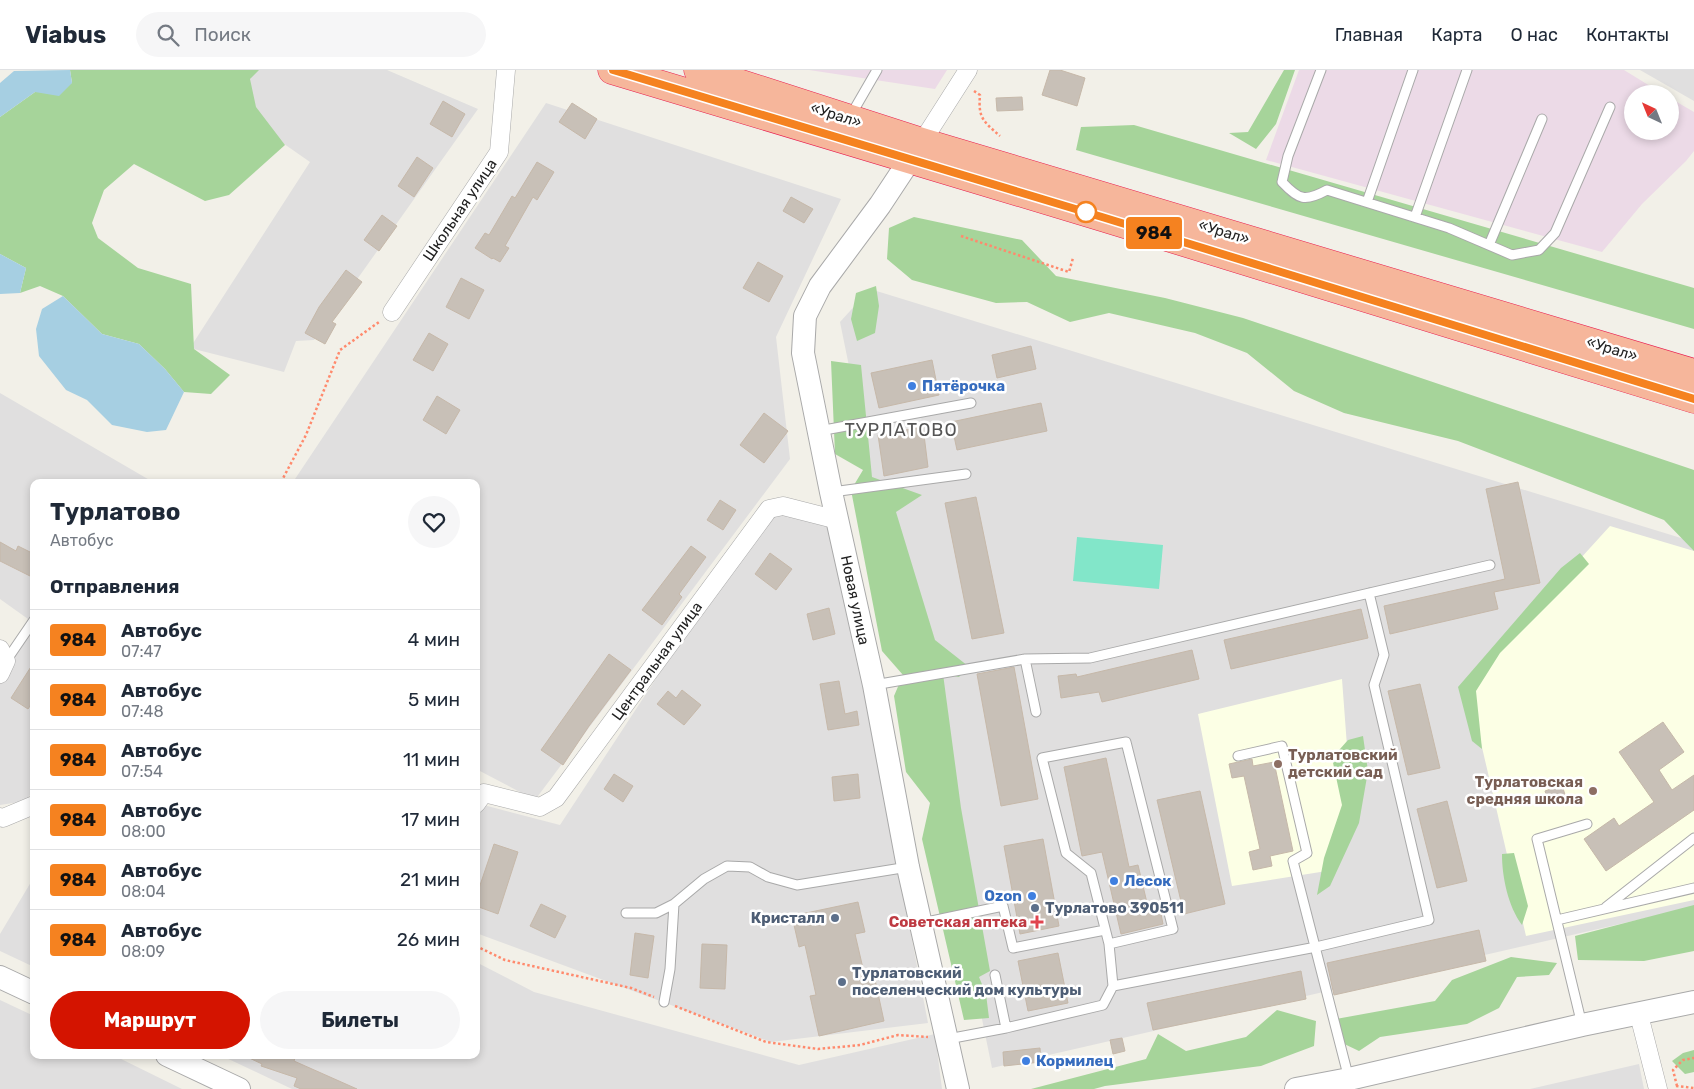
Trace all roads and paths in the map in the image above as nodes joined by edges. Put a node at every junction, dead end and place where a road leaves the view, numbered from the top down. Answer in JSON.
{"nodes":[{"id":1,"x":506,"y":70,"type":"edge"},
{"id":2,"x":612,"y":70,"type":"edge"},
{"id":3,"x":698,"y":70,"type":"edge"},
{"id":4,"x":877,"y":70,"type":"edge"},
{"id":5,"x":1321,"y":70,"type":"edge"},
{"id":6,"x":1413,"y":70,"type":"edge"},
{"id":7,"x":1468,"y":70,"type":"edge"},
{"id":8,"x":964,"y":76,"type":"edge"},
{"id":9,"x":1610,"y":108,"type":"dead end"},
{"id":10,"x":849,"y":119,"type":"junction"},
{"id":11,"x":1542,"y":119,"type":"dead end"},
{"id":12,"x":1000,"y":136,"type":"dead end"},
{"id":13,"x":869,"y":148,"type":"junction"},
{"id":14,"x":916,"y":151,"type":"junction"},
{"id":15,"x":889,"y":190,"type":"junction"},
{"id":16,"x":1367,"y":202,"type":"junction"},
{"id":17,"x":1415,"y":217,"type":"junction"},
{"id":18,"x":961,"y":236,"type":"dead end"},
{"id":19,"x":1489,"y":245,"type":"junction"},
{"id":20,"x":1073,"y":258,"type":"dead end"},
{"id":21,"x":392,"y":312,"type":"joint"},
{"id":22,"x":1694,"y":373,"type":"edge"},
{"id":23,"x":1694,"y":399,"type":"edge"},
{"id":24,"x":971,"y":403,"type":"dead end"},
{"id":25,"x":819,"y":431,"type":"junction"},
{"id":26,"x":966,"y":474,"type":"dead end"},
{"id":27,"x":283,"y":479,"type":"edge"},
{"id":28,"x":831,"y":492,"type":"junction"},
{"id":29,"x":838,"y":520,"type":"junction"},
{"id":30,"x":1490,"y":565,"type":"dead end"},
{"id":31,"x":1369,"y":593,"type":"junction"},
{"id":32,"x":30,"y":625,"type":"edge"},
{"id":33,"x":1025,"y":659,"type":"junction"},
{"id":34,"x":2,"y":661,"type":"edge"},
{"id":35,"x":874,"y":685,"type":"junction"},
{"id":36,"x":1036,"y":712,"type":"dead end"},
{"id":37,"x":1238,"y":756,"type":"dead end"},
{"id":38,"x":480,"y":798,"type":"edge"},
{"id":39,"x":30,"y":807,"type":"edge"},
{"id":40,"x":0,"y":817,"type":"edge"},
{"id":41,"x":1587,"y":824,"type":"dead end"},
{"id":42,"x":1694,"y":838,"type":"edge"},
{"id":43,"x":908,"y":867,"type":"junction"},
{"id":44,"x":1694,"y":888,"type":"edge"},
{"id":45,"x":674,"y":904,"type":"junction"},
{"id":46,"x":1604,"y":909,"type":"junction"},
{"id":47,"x":626,"y":913,"type":"dead end"},
{"id":48,"x":1558,"y":920,"type":"junction"},
{"id":49,"x":922,"y":923,"type":"junction"},
{"id":50,"x":1105,"y":930,"type":"junction"},
{"id":51,"x":1109,"y":944,"type":"junction"},
{"id":52,"x":1316,"y":946,"type":"junction"},
{"id":53,"x":480,"y":948,"type":"edge"},
{"id":54,"x":996,"y":975,"type":"dead end"},
{"id":55,"x":0,"y":977,"type":"edge"},
{"id":56,"x":1113,"y":986,"type":"junction"},
{"id":57,"x":30,"y":991,"type":"edge"},
{"id":58,"x":664,"y":1002,"type":"junction"},
{"id":59,"x":1694,"y":1002,"type":"edge"},
{"id":60,"x":1639,"y":1014,"type":"junction"},
{"id":61,"x":1582,"y":1025,"type":"junction"},
{"id":62,"x":1006,"y":1028,"type":"junction"},
{"id":63,"x":947,"y":1039,"type":"junction"},
{"id":64,"x":1694,"y":1058,"type":"edge"},
{"id":65,"x":175,"y":1059,"type":"edge"},
{"id":66,"x":1350,"y":1084,"type":"edge"},
{"id":67,"x":1677,"y":1086,"type":"junction"},
{"id":68,"x":1694,"y":1088,"type":"edge"},
{"id":69,"x":239,"y":1089,"type":"edge"},
{"id":70,"x":958,"y":1089,"type":"edge"},
{"id":71,"x":1296,"y":1089,"type":"edge"},
{"id":72,"x":1658,"y":1089,"type":"edge"}],
"edges":[{"from":1,"to":21,"type":"street","name":"Школьная улица"},
{"from":2,"to":13,"type":"highway","name":"«Урал»"},
{"from":3,"to":10,"type":"highway","name":"«Урал»"},
{"from":4,"to":10,"type":"lane"},
{"from":5,"to":16,"type":"lane"},
{"from":6,"to":16,"type":"lane"},
{"from":7,"to":17,"type":"lane"},
{"from":8,"to":12,"type":"path"},
{"from":8,"to":14,"type":"street"},
{"from":9,"to":19,"type":"lane"},
{"from":10,"to":14,"type":"highway","name":"«Урал»"},
{"from":11,"to":19,"type":"lane"},
{"from":13,"to":14,"type":"highway","name":"«Урал»"},
{"from":13,"to":15,"type":"street"},
{"from":14,"to":15,"type":"street","name":"Новая улица"},
{"from":14,"to":22,"type":"highway","name":"«Урал»"},
{"from":14,"to":23,"type":"highway","name":"«Урал»"},
{"from":15,"to":25,"type":"street","name":"Новая улица"},
{"from":16,"to":17,"type":"lane"},
{"from":17,"to":19,"type":"lane"},
{"from":18,"to":20,"type":"path"},
{"from":21,"to":27,"type":"path"},
{"from":24,"to":25,"type":"lane"},
{"from":25,"to":28,"type":"street","name":"Новая улица"},
{"from":26,"to":28,"type":"lane"},
{"from":28,"to":29,"type":"street","name":"Новая улица"},
{"from":29,"to":35,"type":"street","name":"Новая улица"},
{"from":29,"to":38,"type":"street","name":"Центральная улица"},
{"from":30,"to":31,"type":"lane"},
{"from":31,"to":33,"type":"lane"},
{"from":31,"to":52,"type":"lane"},
{"from":32,"to":34,"type":"lane"},
{"from":33,"to":35,"type":"lane"},
{"from":33,"to":36,"type":"lane"},
{"from":35,"to":43,"type":"street","name":"Новая улица"},
{"from":37,"to":52,"type":"lane"},
{"from":39,"to":40,"type":"street"},
{"from":41,"to":48,"type":"lane"},
{"from":42,"to":46,"type":"lane"},
{"from":43,"to":45,"type":"lane"},
{"from":43,"to":49,"type":"street","name":"Новая улица"},
{"from":44,"to":46,"type":"lane"},
{"from":45,"to":47,"type":"lane"},
{"from":45,"to":58,"type":"lane"},
{"from":46,"to":48,"type":"lane"},
{"from":48,"to":61,"type":"lane"},
{"from":49,"to":50,"type":"lane"},
{"from":49,"to":63,"type":"street","name":"Новая улица"},
{"from":50,"to":51,"type":"lane"},
{"from":50,"to":51,"type":"lane"},
{"from":51,"to":56,"type":"lane"},
{"from":52,"to":56,"type":"lane"},
{"from":52,"to":66,"type":"lane"},
{"from":53,"to":58,"type":"path"},
{"from":54,"to":62,"type":"lane"},
{"from":55,"to":57,"type":"street"},
{"from":56,"to":62,"type":"lane"},
{"from":58,"to":63,"type":"path"},
{"from":59,"to":60,"type":"street"},
{"from":60,"to":61,"type":"street"},
{"from":60,"to":72,"type":"street"},
{"from":61,"to":66,"type":"street"},
{"from":62,"to":63,"type":"lane"},
{"from":63,"to":70,"type":"street","name":"Новая улица"},
{"from":64,"to":67,"type":"path"},
{"from":65,"to":69,"type":"street"},
{"from":66,"to":71,"type":"street"},
{"from":67,"to":68,"type":"path"},
{"from":67,"to":72,"type":"path"}]}
